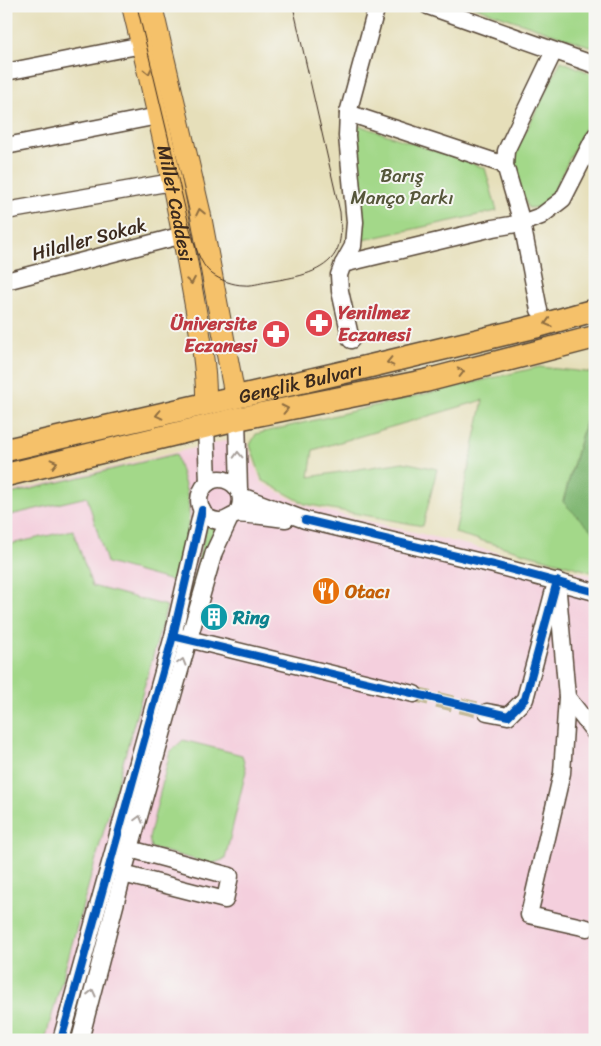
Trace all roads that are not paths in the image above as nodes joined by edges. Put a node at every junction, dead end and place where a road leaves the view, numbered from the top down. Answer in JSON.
{"nodes":[{"id":1,"x":132,"y":6,"type":"edge"},
{"id":2,"x":152,"y":6,"type":"edge"},
{"id":3,"x":377,"y":6,"type":"edge"},
{"id":4,"x":428,"y":6,"type":"edge"},
{"id":5,"x":142,"y":45,"type":"junction"},
{"id":6,"x":554,"y":51,"type":"junction"},
{"id":7,"x":595,"y":64,"type":"edge"},
{"id":8,"x":6,"y":72,"type":"edge"},
{"id":9,"x":348,"y":113,"type":"junction"},
{"id":10,"x":158,"y":116,"type":"junction"},
{"id":11,"x":595,"y":136,"type":"edge"},
{"id":12,"x":6,"y":146,"type":"edge"},
{"id":13,"x":505,"y":165,"type":"junction"},
{"id":14,"x":172,"y":182,"type":"junction"},
{"id":15,"x":6,"y":211,"type":"edge"},
{"id":16,"x":522,"y":223,"type":"junction"},
{"id":17,"x":183,"y":235,"type":"junction"},
{"id":18,"x":343,"y":264,"type":"junction"},
{"id":19,"x":6,"y":281,"type":"edge"},
{"id":20,"x":539,"y":310,"type":"dead end"},
{"id":21,"x":595,"y":310,"type":"edge"},
{"id":22,"x":595,"y":337,"type":"edge"},
{"id":23,"x":351,"y":340,"type":"dead end"},
{"id":24,"x":235,"y":397,"type":"junction"},
{"id":25,"x":206,"y":404,"type":"junction"},
{"id":26,"x":237,"y":419,"type":"junction"},
{"id":27,"x":206,"y":426,"type":"junction"},
{"id":28,"x":6,"y":450,"type":"edge"},
{"id":29,"x":6,"y":475,"type":"edge"},
{"id":30,"x":208,"y":483,"type":"junction"},
{"id":31,"x":240,"y":493,"type":"junction"},
{"id":32,"x":202,"y":510,"type":"junction"},
{"id":33,"x":233,"y":516,"type":"junction"},
{"id":34,"x":305,"y":520,"type":"junction"},
{"id":35,"x":557,"y":581,"type":"junction"},
{"id":36,"x":595,"y":592,"type":"edge"},
{"id":37,"x":173,"y":636,"type":"junction"},
{"id":38,"x":189,"y":640,"type":"junction"},
{"id":39,"x":414,"y":694,"type":"tunnel mouth"},
{"id":40,"x":567,"y":697,"type":"junction"},
{"id":41,"x":487,"y":712,"type":"tunnel mouth"},
{"id":42,"x":595,"y":733,"type":"edge"},
{"id":43,"x":123,"y":861,"type":"junction"},
{"id":44,"x":587,"y":928,"type":"dead end"},
{"id":45,"x":61,"y":1040,"type":"edge"},
{"id":46,"x":80,"y":1040,"type":"edge"}],
"edges":[{"from":1,"to":5,"type":"main road","name":"Millet Caddesi"},
{"from":24,"to":2,"type":"main road","name":"Millet Caddesi","one_way":true},
{"from":3,"to":9,"type":"street"},
{"from":4,"to":6,"type":"street"},
{"from":5,"to":8,"type":"street"},
{"from":5,"to":10,"type":"main road","name":"Millet Caddesi","one_way":true},
{"from":6,"to":7,"type":"street"},
{"from":6,"to":13,"type":"street"},
{"from":9,"to":13,"type":"street"},
{"from":9,"to":18,"type":"street"},
{"from":10,"to":12,"type":"street"},
{"from":10,"to":14,"type":"main road","name":"Millet Caddesi"},
{"from":11,"to":16,"type":"street"},
{"from":13,"to":16,"type":"street"},
{"from":14,"to":15,"type":"street"},
{"from":14,"to":17,"type":"main road","name":"Millet Caddesi"},
{"from":16,"to":18,"type":"street"},
{"from":16,"to":20,"type":"street"},
{"from":17,"to":19,"type":"street","name":"Hilaller Sokak"},
{"from":17,"to":25,"type":"main road","name":"Millet Caddesi","one_way":true},
{"from":18,"to":23,"type":"street"},
{"from":21,"to":24,"type":"highway","name":"Gençlik Bulvarı","one_way":true},
{"from":26,"to":22,"type":"highway","name":"Gençlik Bulvarı","one_way":true},
{"from":24,"to":25,"type":"highway","name":"Gençlik Bulvarı"},
{"from":24,"to":26,"type":"highway"},
{"from":25,"to":27,"type":"highway"},
{"from":25,"to":28,"type":"highway","name":"Gençlik Bulvarı","one_way":true},
{"from":26,"to":27,"type":"highway","name":"Gençlik Bulvarı"},
{"from":31,"to":26,"type":"street","one_way":true},
{"from":29,"to":27,"type":"highway","name":"Gençlik Bulvarı","one_way":true},
{"from":27,"to":30,"type":"street"},
{"from":30,"to":31,"type":"street"},
{"from":30,"to":32,"type":"street"},
{"from":31,"to":33,"type":"street"},
{"from":31,"to":34,"type":"street"},
{"from":32,"to":33,"type":"street"},
{"from":32,"to":37,"type":"street"},
{"from":33,"to":34,"type":"street"},
{"from":33,"to":38,"type":"street"},
{"from":34,"to":35,"type":"street"},
{"from":35,"to":36,"type":"street"},
{"from":35,"to":40,"type":"street"},
{"from":35,"to":41,"type":"street"},
{"from":37,"to":38,"type":"street"},
{"from":37,"to":43,"type":"street"},
{"from":38,"to":39,"type":"street"},
{"from":43,"to":38,"type":"street","one_way":true},
{"from":40,"to":42,"type":"street"},
{"from":40,"to":44,"type":"street"},
{"from":43,"to":43,"type":"street"},
{"from":43,"to":45,"type":"street"},
{"from":46,"to":43,"type":"street","one_way":true}]}
